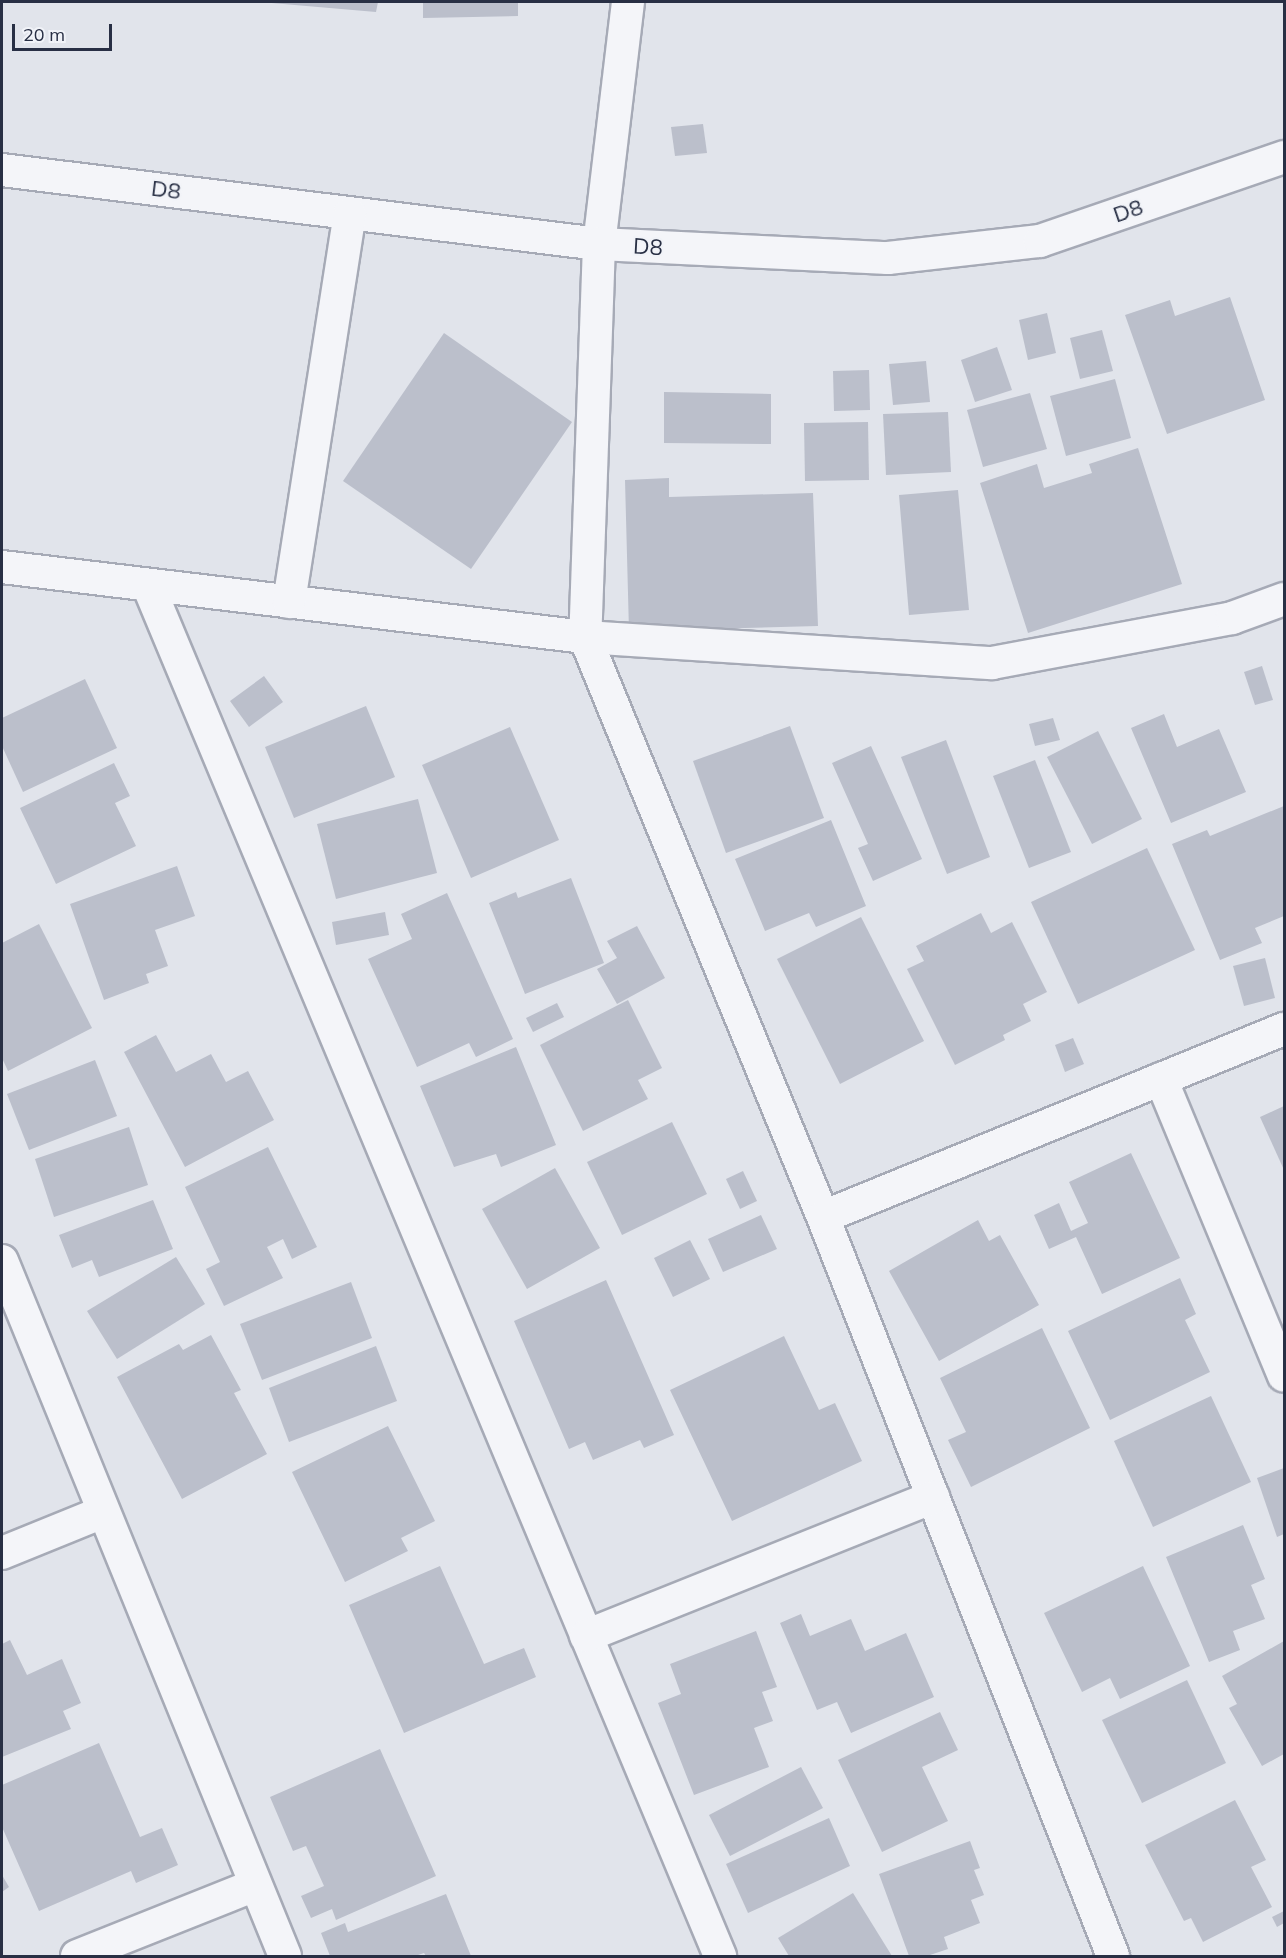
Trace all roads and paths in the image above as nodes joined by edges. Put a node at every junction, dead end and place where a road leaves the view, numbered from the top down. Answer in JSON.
{"nodes":[{"id":1,"x":628,"y":2,"type":"edge"},
{"id":2,"x":1284,"y":157,"type":"edge"},
{"id":3,"x":2,"y":170,"type":"edge"},
{"id":4,"x":350,"y":214,"type":"junction"},
{"id":5,"x":599,"y":244,"type":"junction"},
{"id":6,"x":2,"y":567,"type":"edge"},
{"id":7,"x":148,"y":585,"type":"junction"},
{"id":8,"x":1284,"y":599,"type":"edge"},
{"id":9,"x":289,"y":602,"type":"junction"},
{"id":10,"x":585,"y":637,"type":"junction"},
{"id":11,"x":1284,"y":1029,"type":"edge"},
{"id":12,"x":1161,"y":1079,"type":"junction"},
{"id":13,"x":823,"y":1216,"type":"junction"},
{"id":14,"x":2,"y":1261,"type":"edge"},
{"id":15,"x":1284,"y":1376,"type":"edge"},
{"id":16,"x":933,"y":1497,"type":"junction"},
{"id":17,"x":103,"y":1512,"type":"junction"},
{"id":18,"x":2,"y":1553,"type":"edge"},
{"id":19,"x":586,"y":1636,"type":"junction"},
{"id":20,"x":255,"y":1885,"type":"junction"},
{"id":21,"x":77,"y":1956,"type":"edge"},
{"id":22,"x":285,"y":1956,"type":"edge"},
{"id":23,"x":720,"y":1956,"type":"edge"},
{"id":24,"x":1113,"y":1956,"type":"edge"}],
"edges":[{"from":1,"to":5,"type":"street"},
{"from":2,"to":5,"type":"street","name":"D8"},
{"from":3,"to":4,"type":"street","name":"D8"},
{"from":4,"to":5,"type":"street","name":"D8"},
{"from":4,"to":9,"type":"street"},
{"from":5,"to":10,"type":"street"},
{"from":6,"to":7,"type":"street"},
{"from":7,"to":9,"type":"street"},
{"from":7,"to":19,"type":"street"},
{"from":8,"to":10,"type":"street"},
{"from":9,"to":10,"type":"street"},
{"from":10,"to":13,"type":"street"},
{"from":11,"to":12,"type":"street"},
{"from":12,"to":13,"type":"street"},
{"from":12,"to":15,"type":"street"},
{"from":13,"to":16,"type":"street"},
{"from":14,"to":17,"type":"street"},
{"from":16,"to":19,"type":"street"},
{"from":16,"to":24,"type":"street"},
{"from":17,"to":18,"type":"street"},
{"from":17,"to":20,"type":"street"},
{"from":19,"to":23,"type":"street"},
{"from":20,"to":21,"type":"street"},
{"from":20,"to":22,"type":"street"}]}
